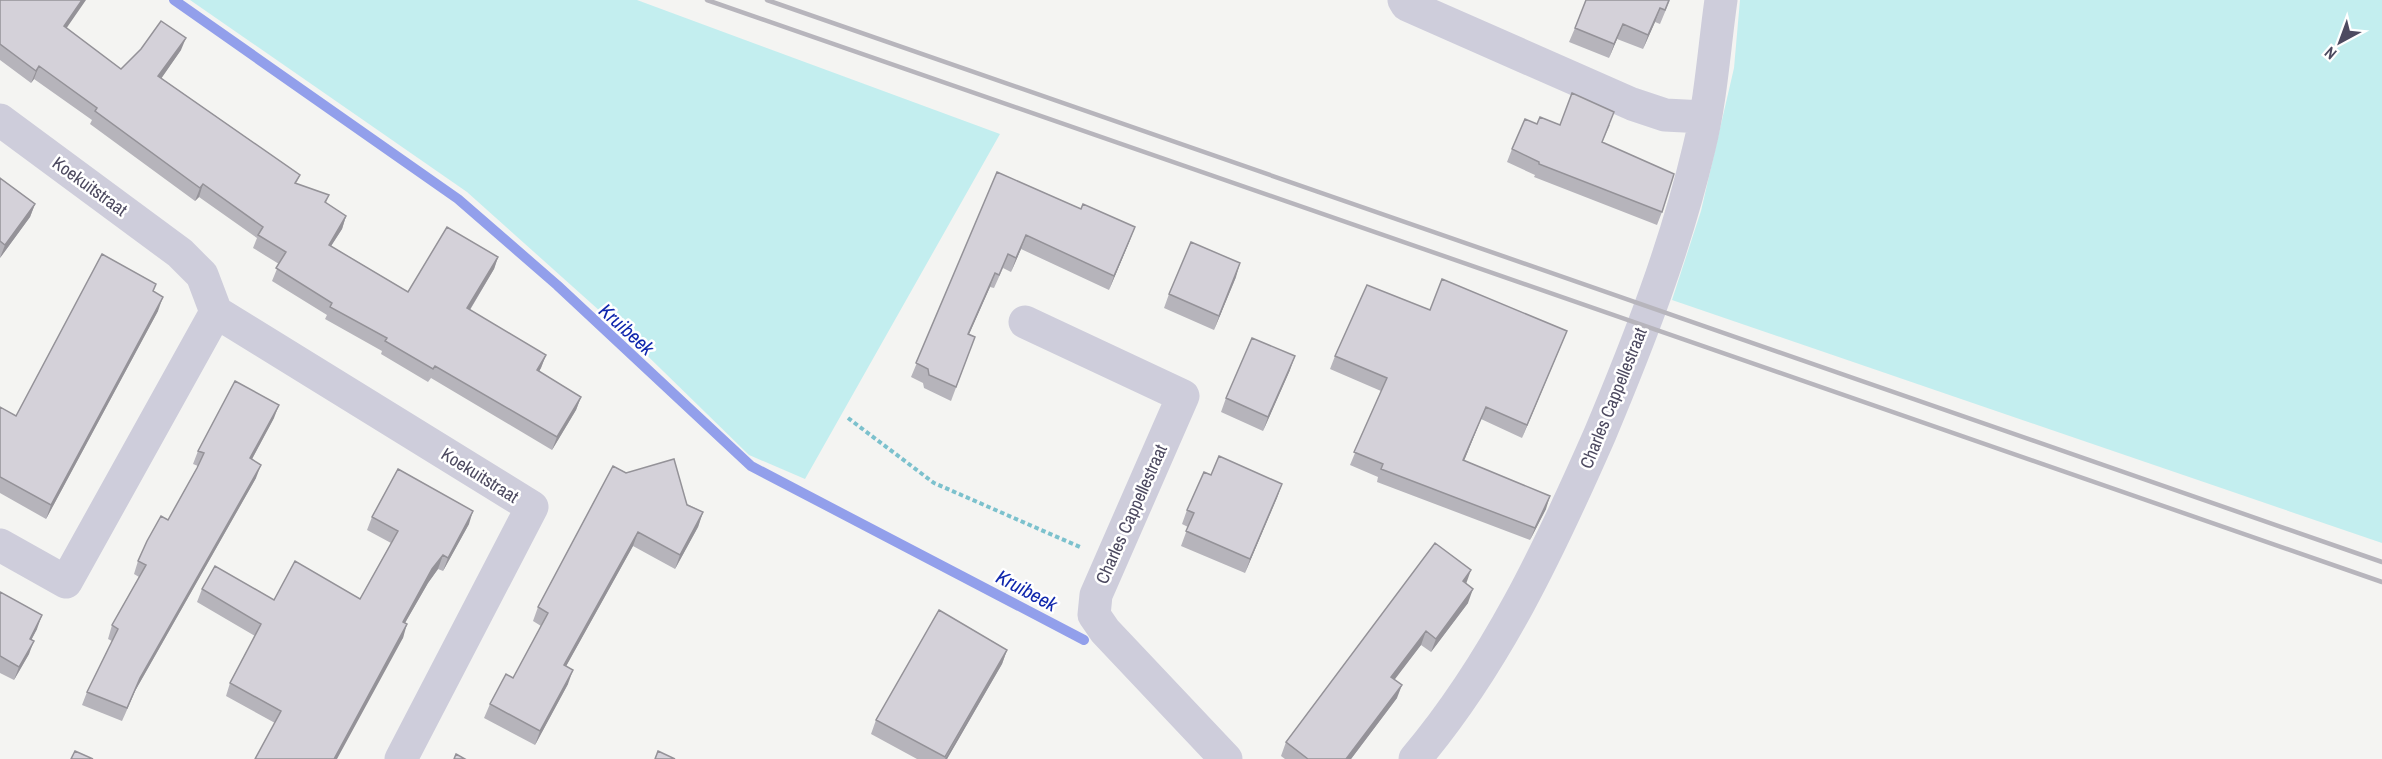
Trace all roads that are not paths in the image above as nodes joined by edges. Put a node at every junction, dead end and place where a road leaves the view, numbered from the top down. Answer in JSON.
{"nodes":[{"id":1,"x":1404,"y":0,"type":"edge"},
{"id":2,"x":1720,"y":0,"type":"edge"},
{"id":3,"x":1704,"y":117,"type":"junction"},
{"id":4,"x":0,"y":120,"type":"edge"},
{"id":5,"x":216,"y":312,"type":"junction"},
{"id":6,"x":1025,"y":322,"type":"dead end"},
{"id":7,"x":0,"y":545,"type":"edge"},
{"id":8,"x":401,"y":759,"type":"edge"},
{"id":9,"x":1226,"y":759,"type":"edge"},
{"id":10,"x":1415,"y":759,"type":"edge"}],
"edges":[{"from":1,"to":3,"type":"street"},
{"from":2,"to":3,"type":"street","name":"Charles Cappellestraat"},
{"from":3,"to":10,"type":"street","name":"Charles Cappellestraat"},
{"from":4,"to":5,"type":"street","name":"Koekuitstraat"},
{"from":5,"to":7,"type":"street"},
{"from":5,"to":8,"type":"street","name":"Koekuitstraat"},
{"from":6,"to":9,"type":"street","name":"Charles Cappellestraat"}]}
